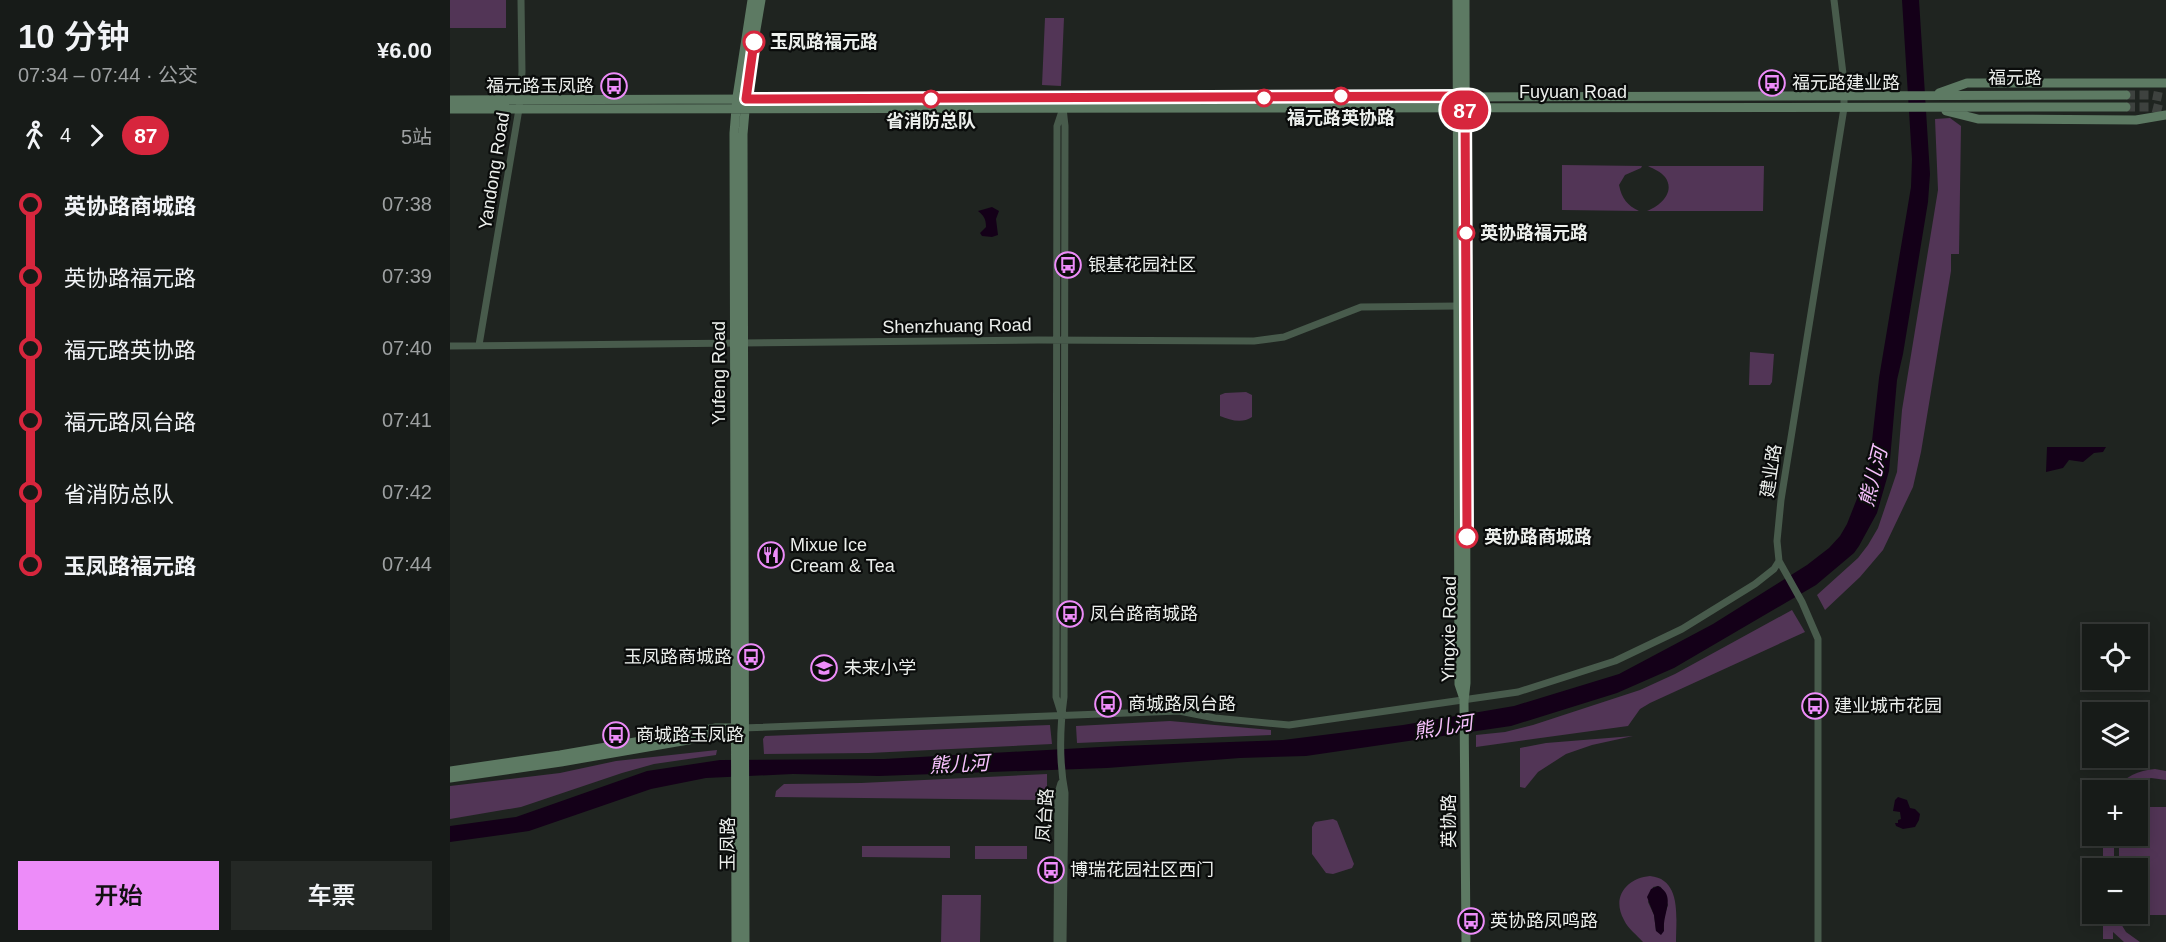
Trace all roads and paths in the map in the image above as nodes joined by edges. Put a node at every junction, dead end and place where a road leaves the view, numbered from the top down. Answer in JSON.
{"nodes":[{"id":1,"x":521,"y":0,"type":"edge"},
{"id":2,"x":752,"y":0,"type":"edge"},
{"id":3,"x":761,"y":0,"type":"edge"},
{"id":4,"x":1457,"y":0,"type":"edge"},
{"id":5,"x":1465,"y":0,"type":"edge"},
{"id":6,"x":1834,"y":0,"type":"edge"},
{"id":7,"x":2166,"y":83,"type":"edge"},
{"id":8,"x":2126,"y":94,"type":"tunnel mouth"},
{"id":9,"x":1845,"y":95,"type":"junction"},
{"id":10,"x":1904,"y":95,"type":"joint"},
{"id":11,"x":1931,"y":95,"type":"junction"},
{"id":12,"x":1461,"y":96,"type":"junction"},
{"id":13,"x":450,"y":100,"type":"edge"},
{"id":14,"x":520,"y":104,"type":"junction"},
{"id":15,"x":741,"y":104,"type":"junction"},
{"id":16,"x":1905,"y":107,"type":"joint"},
{"id":17,"x":1930,"y":107,"type":"junction"},
{"id":18,"x":2126,"y":107,"type":"tunnel mouth"},
{"id":19,"x":1063,"y":108,"type":"junction"},
{"id":20,"x":1461,"y":108,"type":"junction"},
{"id":21,"x":1844,"y":108,"type":"junction"},
{"id":22,"x":450,"y":109,"type":"edge"},
{"id":23,"x":2166,"y":115,"type":"edge"},
{"id":24,"x":1459,"y":306,"type":"junction"},
{"id":25,"x":1061,"y":340,"type":"junction"},
{"id":26,"x":739,"y":343,"type":"junction"},
{"id":27,"x":479,"y":345,"type":"junction"},
{"id":28,"x":450,"y":346,"type":"edge"},
{"id":29,"x":1779,"y":561,"type":"junction"},
{"id":30,"x":1464,"y":704,"type":"junction"},
{"id":31,"x":1062,"y":716,"type":"junction"},
{"id":32,"x":740,"y":728,"type":"junction"},
{"id":33,"x":740,"y":747,"type":"joint"},
{"id":34,"x":450,"y":771,"type":"edge"},
{"id":35,"x":450,"y":778,"type":"edge"},
{"id":36,"x":1062,"y":780,"type":"junction"},
{"id":37,"x":740,"y":788,"type":"junction"},
{"id":38,"x":736,"y":942,"type":"edge"},
{"id":39,"x":745,"y":942,"type":"edge"},
{"id":40,"x":1056,"y":942,"type":"edge"},
{"id":41,"x":1063,"y":942,"type":"edge"},
{"id":42,"x":1466,"y":942,"type":"edge"},
{"id":43,"x":1818,"y":942,"type":"edge"}],
"edges":[{"from":1,"to":14,"type":"street","name":"Yandong Road"},
{"from":2,"to":15,"type":"street","name":"Yufeng Road"},
{"from":3,"to":15,"type":"street","name":"Yufeng Road"},
{"from":4,"to":12,"type":"street","name":"Yingxie Road"},
{"from":5,"to":12,"type":"street","name":"Yingxie Road"},
{"from":6,"to":9,"type":"street","name":"建业路"},
{"from":7,"to":11,"type":"street"},
{"from":8,"to":11,"type":"street","name":"福元路"},
{"from":9,"to":10,"type":"street","name":"Fuyuan Road"},
{"from":9,"to":12,"type":"street","name":"Fuyuan Road"},
{"from":9,"to":21,"type":"street","name":"建业路"},
{"from":10,"to":11,"type":"street","name":"福元路"},
{"from":12,"to":15,"type":"street","name":"Fuyuan Road"},
{"from":12,"to":20,"type":"street","name":"Yingxie Road"},
{"from":13,"to":14,"type":"street","name":"Fuyuan Road"},
{"from":14,"to":15,"type":"street","name":"Fuyuan Road"},
{"from":14,"to":22,"type":"street","name":"Fuyuan Road"},
{"from":14,"to":27,"type":"street","name":"Yandong Road"},
{"from":15,"to":19,"type":"street","name":"Fuyuan Road"},
{"from":15,"to":26,"type":"street","name":"Yufeng Road"},
{"from":16,"to":17,"type":"street","name":"福元路"},
{"from":16,"to":21,"type":"street","name":"Fuyuan Road"},
{"from":17,"to":18,"type":"street","name":"福元路"},
{"from":17,"to":23,"type":"street"},
{"from":19,"to":20,"type":"street","name":"Fuyuan Road"},
{"from":19,"to":25,"type":"street"},
{"from":20,"to":21,"type":"street","name":"Fuyuan Road"},
{"from":20,"to":24,"type":"street","name":"Yingxie Road"},
{"from":20,"to":30,"type":"street","name":"Yingxie Road"},
{"from":21,"to":29,"type":"street","name":"建业路"},
{"from":24,"to":25,"type":"street","name":"Shenzhuang Road"},
{"from":24,"to":30,"type":"street","name":"Yingxie Road"},
{"from":25,"to":26,"type":"street","name":"Shenzhuang Road"},
{"from":25,"to":31,"type":"street"},
{"from":26,"to":27,"type":"street","name":"Shenzhuang Road"},
{"from":26,"to":32,"type":"street","name":"Yufeng Road"},
{"from":27,"to":28,"type":"street","name":"Shenzhuang Road"},
{"from":29,"to":30,"type":"street"},
{"from":29,"to":43,"type":"street","name":"建业路"},
{"from":30,"to":31,"type":"street"},
{"from":30,"to":42,"type":"street","name":"英协路"},
{"from":31,"to":32,"type":"street"},
{"from":31,"to":36,"type":"street"},
{"from":32,"to":33,"type":"street","name":"Yufeng Road"},
{"from":32,"to":34,"type":"street"},
{"from":32,"to":35,"type":"street"},
{"from":33,"to":37,"type":"street","name":"玉凤路"},
{"from":36,"to":40,"type":"street","name":"凤台路"},
{"from":36,"to":41,"type":"street","name":"凤台路"},
{"from":37,"to":38,"type":"street","name":"玉凤路"},
{"from":37,"to":39,"type":"street","name":"玉凤路"}]}
